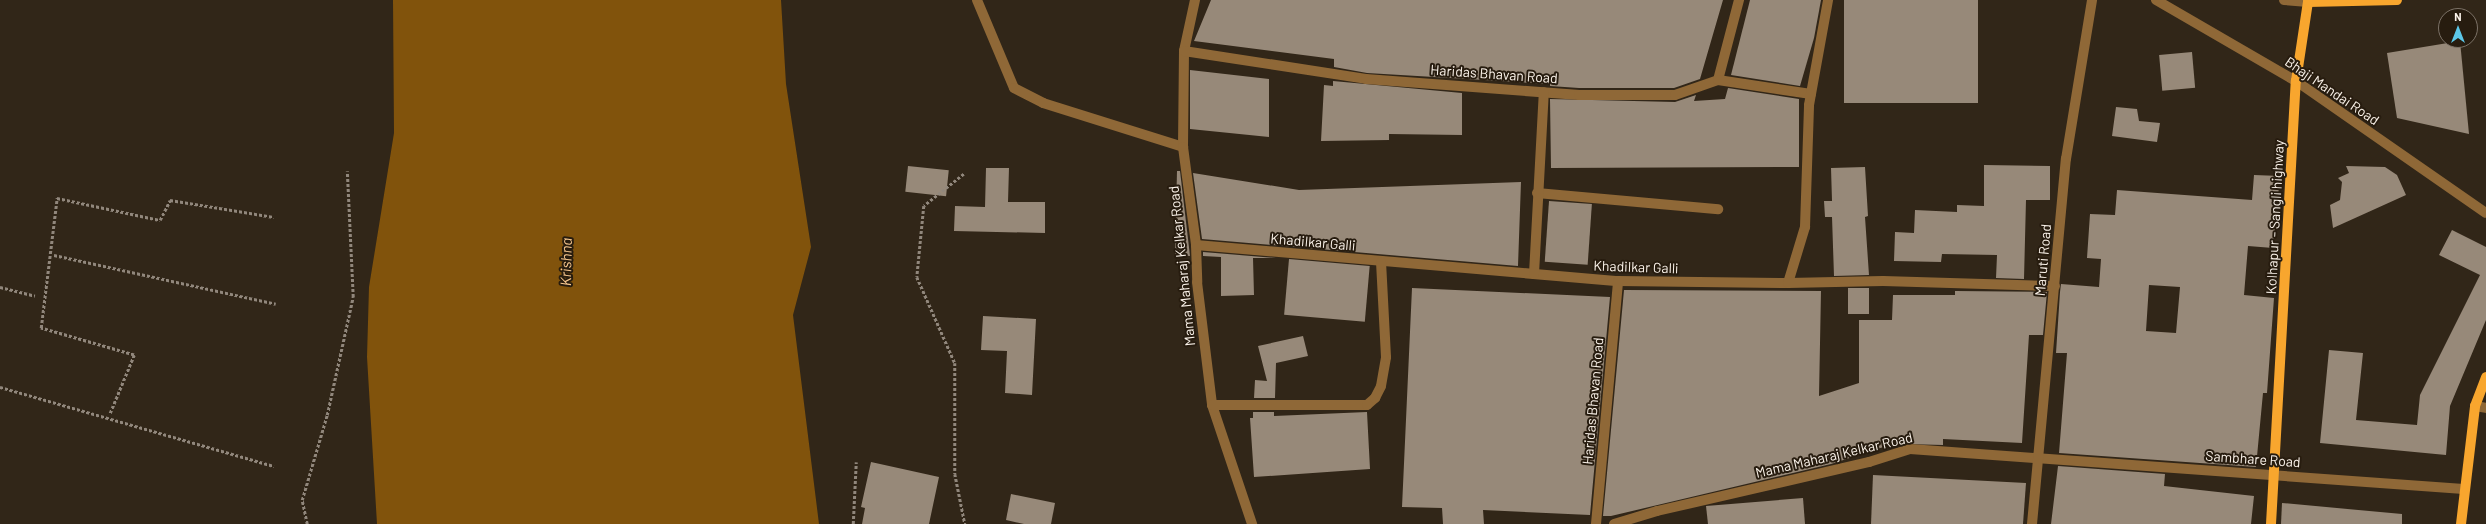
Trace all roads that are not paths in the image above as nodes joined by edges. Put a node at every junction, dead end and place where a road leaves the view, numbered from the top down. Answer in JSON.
{"nodes":[{"id":1,"x":977,"y":0,"type":"edge"},
{"id":2,"x":1195,"y":0,"type":"edge"},
{"id":3,"x":1739,"y":0,"type":"edge"},
{"id":4,"x":1828,"y":0,"type":"edge"},
{"id":5,"x":2092,"y":0,"type":"edge"},
{"id":6,"x":2156,"y":0,"type":"edge"},
{"id":7,"x":2284,"y":0,"type":"edge"},
{"id":8,"x":2397,"y":0,"type":"edge"},
{"id":9,"x":2308,"y":2,"type":"junction"},
{"id":10,"x":1184,"y":51,"type":"junction"},
{"id":11,"x":1718,"y":80,"type":"junction"},
{"id":12,"x":2296,"y":82,"type":"junction"},
{"id":13,"x":1544,"y":92,"type":"junction"},
{"id":14,"x":1811,"y":94,"type":"junction"},
{"id":15,"x":1183,"y":147,"type":"junction"},
{"id":16,"x":1537,"y":193,"type":"junction"},
{"id":17,"x":1718,"y":209,"type":"dead end"},
{"id":18,"x":2486,"y":213,"type":"edge"},
{"id":19,"x":1196,"y":245,"type":"junction"},
{"id":20,"x":1381,"y":262,"type":"junction"},
{"id":21,"x":1534,"y":274,"type":"junction"},
{"id":22,"x":1618,"y":281,"type":"junction"},
{"id":23,"x":1788,"y":283,"type":"junction"},
{"id":24,"x":2055,"y":286,"type":"junction"},
{"id":25,"x":2486,"y":377,"type":"edge"},
{"id":26,"x":1212,"y":405,"type":"junction"},
{"id":27,"x":2475,"y":406,"type":"junction"},
{"id":28,"x":2486,"y":408,"type":"edge"},
{"id":29,"x":2040,"y":456,"type":"junction"},
{"id":30,"x":2275,"y":474,"type":"junction"},
{"id":31,"x":2464,"y":489,"type":"junction"},
{"id":32,"x":1252,"y":524,"type":"edge"},
{"id":33,"x":1596,"y":524,"type":"edge"},
{"id":34,"x":1614,"y":524,"type":"edge"},
{"id":35,"x":2032,"y":524,"type":"edge"},
{"id":36,"x":2272,"y":524,"type":"edge"},
{"id":37,"x":2461,"y":524,"type":"edge"}],
"edges":[{"from":1,"to":15,"type":"street"},
{"from":2,"to":10,"type":"street","name":"Mama Maharaj Kelkar Road"},
{"from":3,"to":11,"type":"street"},
{"from":4,"to":14,"type":"street"},
{"from":5,"to":24,"type":"street","name":"Maruti Road"},
{"from":6,"to":12,"type":"street","name":"Bhaji Mandai Road"},
{"from":7,"to":9,"type":"street"},
{"from":8,"to":9,"type":"main road"},
{"from":9,"to":12,"type":"main road","name":"Kolhapur - Sangli highway"},
{"from":10,"to":13,"type":"street","name":"Haridas Bhavan Road"},
{"from":10,"to":15,"type":"street","name":"Mama Maharaj Kelkar Road"},
{"from":11,"to":13,"type":"street","name":"Haridas Bhavan Road"},
{"from":11,"to":14,"type":"street"},
{"from":12,"to":18,"type":"street","name":"Bhaji Mandai Road"},
{"from":12,"to":30,"type":"main road","name":"Kolhapur - Sangli highway"},
{"from":13,"to":16,"type":"street"},
{"from":14,"to":23,"type":"street"},
{"from":15,"to":19,"type":"street","name":"Mama Maharaj Kelkar Road"},
{"from":16,"to":17,"type":"street"},
{"from":16,"to":21,"type":"street"},
{"from":19,"to":20,"type":"street","name":"Khadilkar Galli"},
{"from":19,"to":26,"type":"street","name":"Mama Maharaj Kelkar Road"},
{"from":20,"to":21,"type":"street","name":"Khadilkar Galli"},
{"from":20,"to":26,"type":"street"},
{"from":21,"to":22,"type":"street","name":"Khadilkar Galli"},
{"from":22,"to":23,"type":"street","name":"Khadilkar Galli"},
{"from":22,"to":33,"type":"street","name":"Haridas Bhavan Road"},
{"from":23,"to":24,"type":"street","name":"Khadilkar Galli"},
{"from":24,"to":29,"type":"street","name":"Maruti Road"},
{"from":25,"to":27,"type":"main road"},
{"from":26,"to":32,"type":"street","name":"Mama Maharaj Kelkar Road"},
{"from":27,"to":28,"type":"street"},
{"from":27,"to":31,"type":"main road"},
{"from":29,"to":30,"type":"street","name":"Sambhare Road"},
{"from":29,"to":34,"type":"street","name":"Mama Maharaj Kelkar Road"},
{"from":29,"to":35,"type":"street","name":"Maruti Road"},
{"from":30,"to":31,"type":"street","name":"Sambhare Road"},
{"from":30,"to":36,"type":"main road","name":"Kolhapur - Sangli highway"},
{"from":31,"to":37,"type":"main road"}]}
